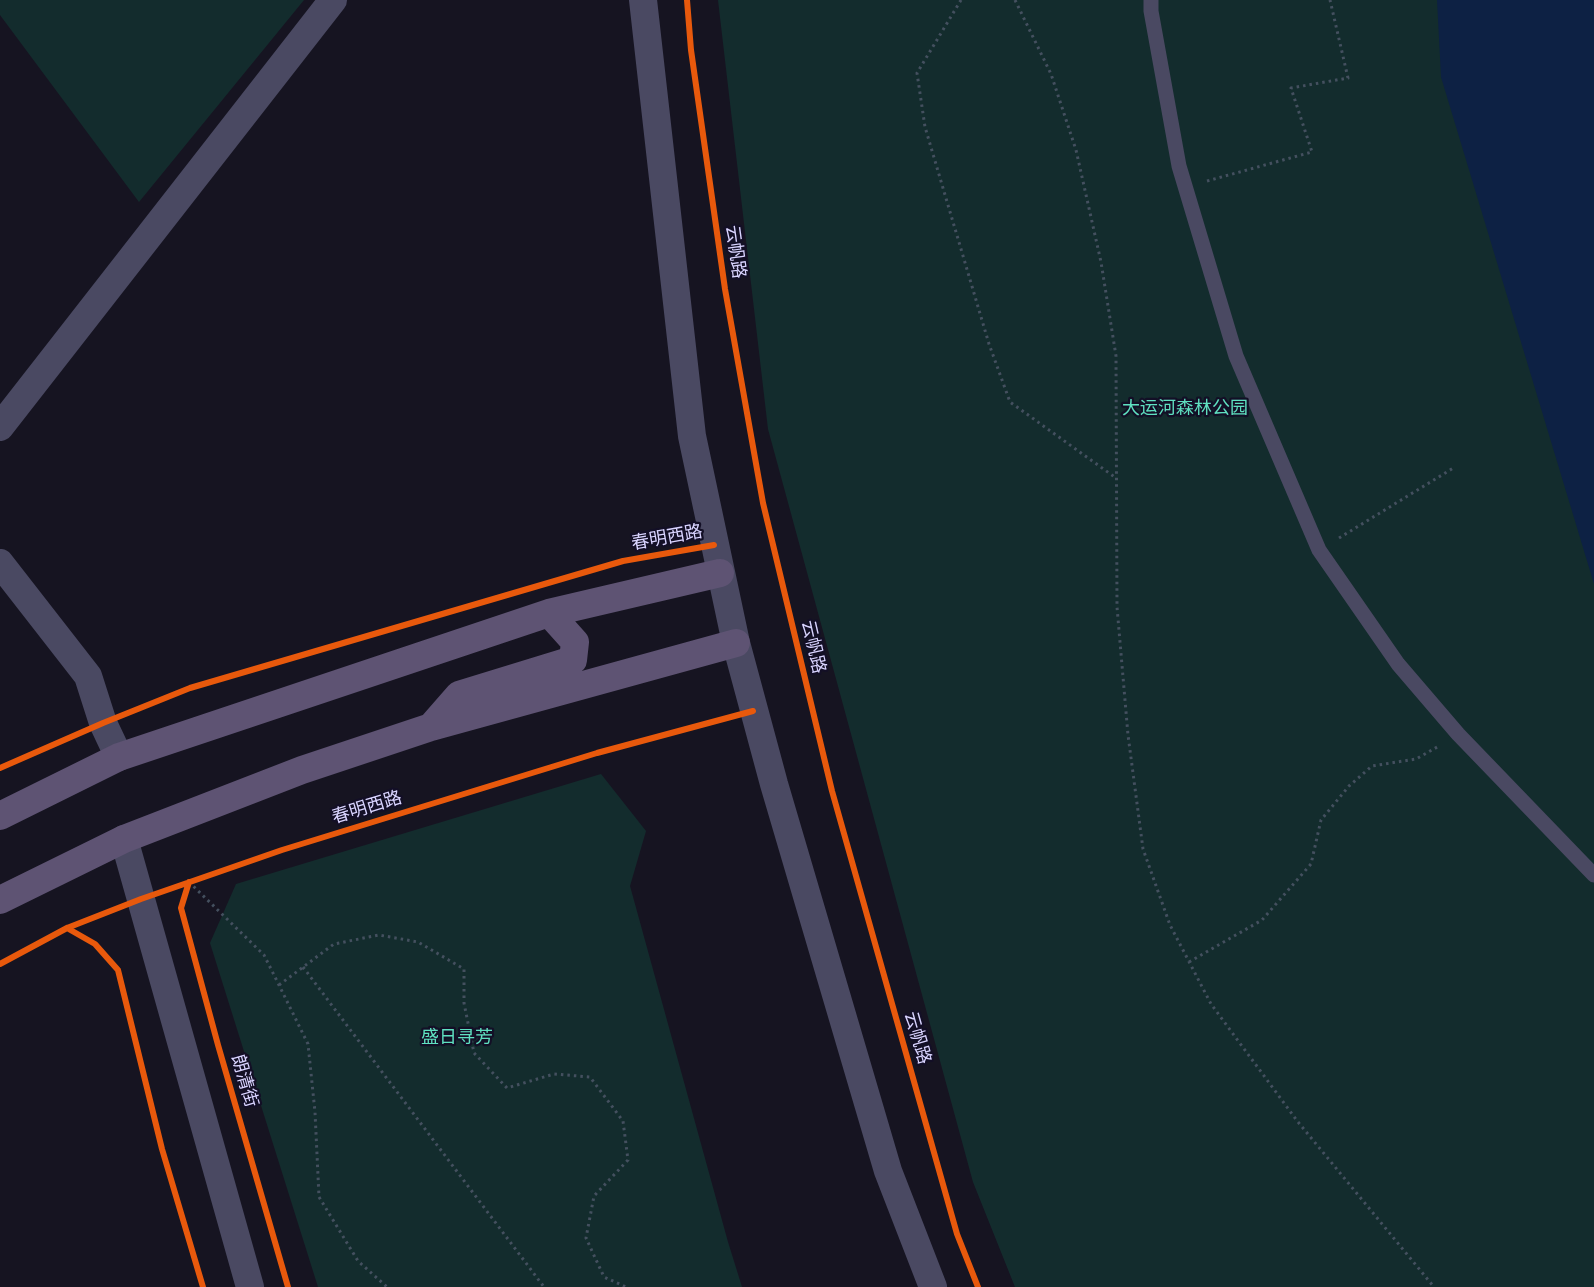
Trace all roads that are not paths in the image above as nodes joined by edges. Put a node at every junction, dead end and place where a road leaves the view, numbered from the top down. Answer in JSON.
{"nodes":[{"id":1,"x":333,"y":0,"type":"edge"},
{"id":2,"x":643,"y":0,"type":"edge"},
{"id":3,"x":1151,"y":0,"type":"edge"},
{"id":4,"x":0,"y":427,"type":"edge"},
{"id":5,"x":0,"y":563,"type":"edge"},
{"id":6,"x":720,"y":573,"type":"junction"},
{"id":7,"x":549,"y":613,"type":"junction"},
{"id":8,"x":736,"y":643,"type":"junction"},
{"id":9,"x":431,"y":727,"type":"junction"},
{"id":10,"x":119,"y":757,"type":"junction"},
{"id":11,"x":0,"y":816,"type":"edge"},
{"id":12,"x":124,"y":839,"type":"junction"},
{"id":13,"x":1594,"y":875,"type":"edge"},
{"id":14,"x":0,"y":900,"type":"edge"},
{"id":15,"x":250,"y":1287,"type":"edge"},
{"id":16,"x":932,"y":1287,"type":"edge"}],
"edges":[{"from":1,"to":4,"type":"street"},
{"from":2,"to":6,"type":"street"},
{"from":3,"to":13,"type":"lane"},
{"from":5,"to":10,"type":"street"},
{"from":6,"to":7,"type":"main road"},
{"from":6,"to":8,"type":"street"},
{"from":7,"to":9,"type":"main road"},
{"from":7,"to":10,"type":"main road"},
{"from":8,"to":9,"type":"main road"},
{"from":8,"to":16,"type":"street"},
{"from":9,"to":12,"type":"main road"},
{"from":10,"to":11,"type":"main road"},
{"from":12,"to":14,"type":"main road"},
{"from":12,"to":15,"type":"street"}]}
